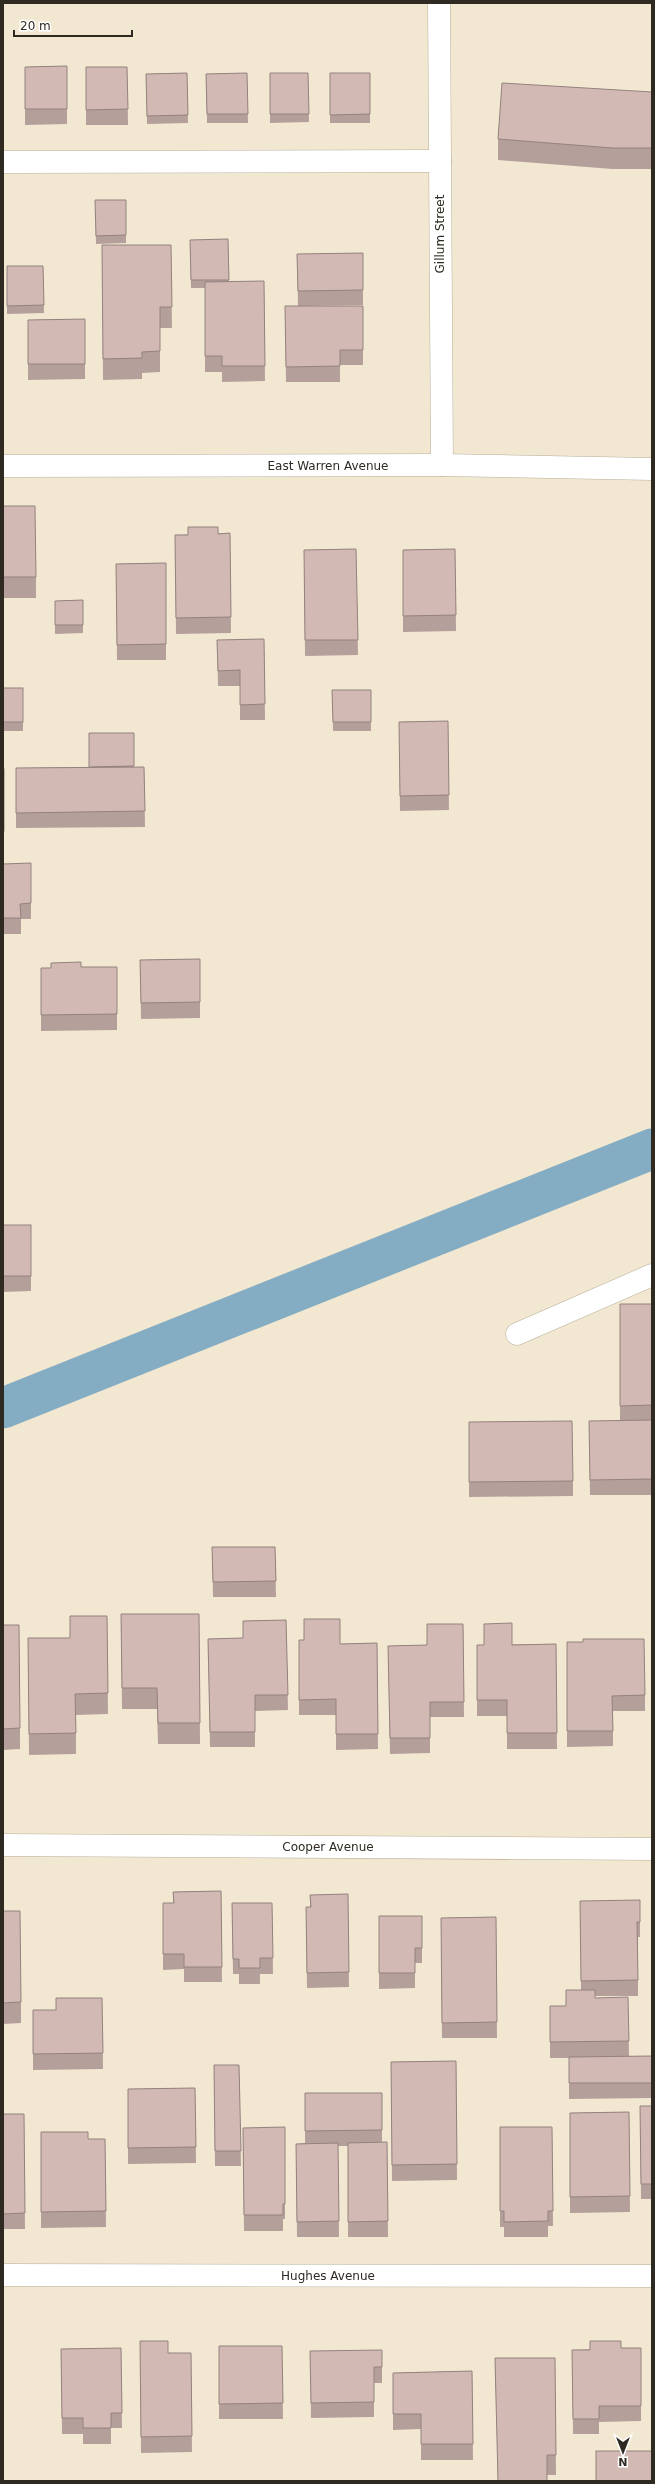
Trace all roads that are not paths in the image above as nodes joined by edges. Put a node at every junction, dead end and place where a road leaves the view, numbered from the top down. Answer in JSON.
{"nodes":[{"id":1,"x":438,"y":3,"type":"edge"},
{"id":2,"x":440,"y":161,"type":"junction"},
{"id":3,"x":3,"y":162,"type":"edge"},
{"id":4,"x":442,"y":465,"type":"junction"},
{"id":5,"x":3,"y":466,"type":"edge"},
{"id":6,"x":652,"y":470,"type":"edge"},
{"id":7,"x":652,"y":1274,"type":"edge"},
{"id":8,"x":517,"y":1334,"type":"dead end"},
{"id":9,"x":3,"y":1845,"type":"edge"},
{"id":10,"x":652,"y":1848,"type":"edge"},
{"id":11,"x":3,"y":2275,"type":"edge"},
{"id":12,"x":652,"y":2276,"type":"edge"}],
"edges":[{"from":1,"to":2,"type":"street","name":"Gillum Street"},
{"from":2,"to":3,"type":"street"},
{"from":2,"to":4,"type":"street","name":"Gillum Street"},
{"from":4,"to":5,"type":"street","name":"East Warren Avenue"},
{"from":4,"to":6,"type":"street","name":"East Warren Avenue"},
{"from":7,"to":8,"type":"street"},
{"from":9,"to":10,"type":"street","name":"Cooper Avenue"},
{"from":11,"to":12,"type":"street","name":"Hughes Avenue"}]}
